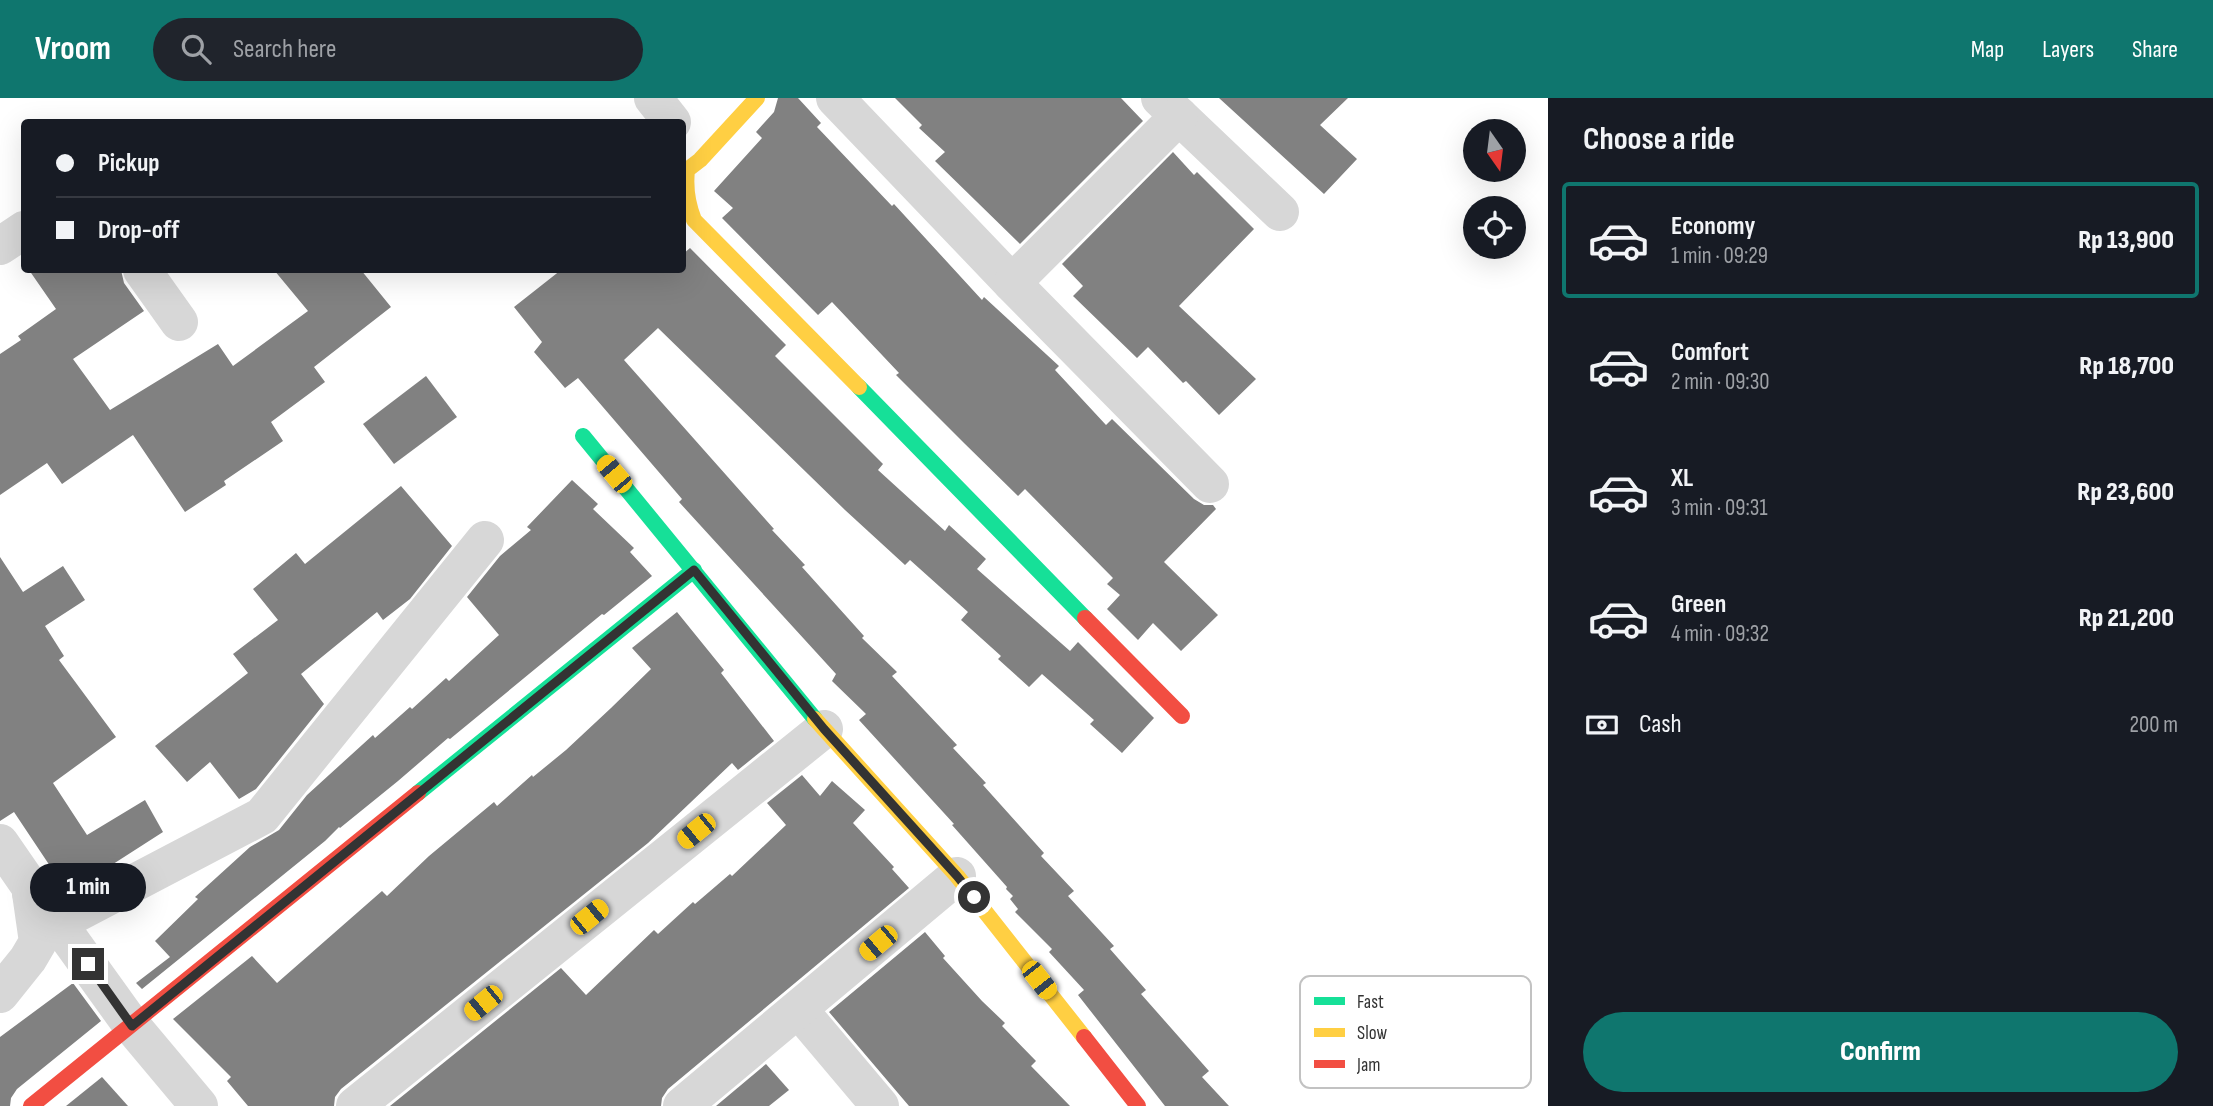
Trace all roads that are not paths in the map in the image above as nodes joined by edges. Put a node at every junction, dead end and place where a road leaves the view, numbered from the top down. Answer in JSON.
{"nodes":[{"id":1,"x":653,"y":98,"type":"edge"},
{"id":2,"x":757,"y":98,"type":"edge"},
{"id":3,"x":835,"y":98,"type":"edge"},
{"id":4,"x":1169,"y":107,"type":"edge"},
{"id":5,"x":669,"y":119,"type":"edge"},
{"id":6,"x":691,"y":148,"type":"edge"},
{"id":7,"x":686,"y":175,"type":"edge"},
{"id":8,"x":686,"y":202,"type":"edge"},
{"id":9,"x":1280,"y":212,"type":"dead end"},
{"id":10,"x":21,"y":232,"type":"edge"},
{"id":11,"x":0,"y":246,"type":"edge"},
{"id":12,"x":144,"y":273,"type":"edge"},
{"id":13,"x":1012,"y":283,"type":"junction"},
{"id":14,"x":179,"y":322,"type":"dead end"},
{"id":15,"x":583,"y":436,"type":"dead end"},
{"id":16,"x":1210,"y":484,"type":"dead end"},
{"id":17,"x":485,"y":540,"type":"dead end"},
{"id":18,"x":694,"y":570,"type":"junction"},
{"id":19,"x":1182,"y":716,"type":"dead end"},
{"id":20,"x":824,"y":729,"type":"junction"},
{"id":21,"x":0,"y":844,"type":"edge"},
{"id":22,"x":957,"y":876,"type":"junction"},
{"id":23,"x":31,"y":893,"type":"junction"},
{"id":24,"x":58,"y":923,"type":"junction"},
{"id":25,"x":0,"y":993,"type":"edge"},
{"id":26,"x":799,"y":1010,"type":"junction"},
{"id":27,"x":132,"y":1026,"type":"junction"},
{"id":28,"x":31,"y":1106,"type":"edge"},
{"id":29,"x":199,"y":1106,"type":"edge"},
{"id":30,"x":355,"y":1106,"type":"edge"},
{"id":31,"x":682,"y":1106,"type":"edge"},
{"id":32,"x":880,"y":1106,"type":"edge"},
{"id":33,"x":1138,"y":1106,"type":"edge"}],
"edges":[{"from":1,"to":5,"type":"street"},
{"from":2,"to":6,"type":"street"},
{"from":3,"to":13,"type":"street"},
{"from":4,"to":9,"type":"street"},
{"from":4,"to":13,"type":"street"},
{"from":6,"to":7,"type":"street"},
{"from":8,"to":19,"type":"street"},
{"from":10,"to":11,"type":"street"},
{"from":12,"to":14,"type":"street"},
{"from":13,"to":16,"type":"street"},
{"from":15,"to":18,"type":"street"},
{"from":17,"to":24,"type":"street"},
{"from":18,"to":20,"type":"street"},
{"from":18,"to":27,"type":"street"},
{"from":20,"to":22,"type":"street"},
{"from":20,"to":30,"type":"street"},
{"from":21,"to":23,"type":"street"},
{"from":22,"to":26,"type":"street"},
{"from":22,"to":33,"type":"street"},
{"from":23,"to":24,"type":"street"},
{"from":23,"to":25,"type":"street"},
{"from":24,"to":27,"type":"street"},
{"from":26,"to":31,"type":"street"},
{"from":26,"to":32,"type":"street"},
{"from":27,"to":28,"type":"street"},
{"from":27,"to":29,"type":"street"}]}
